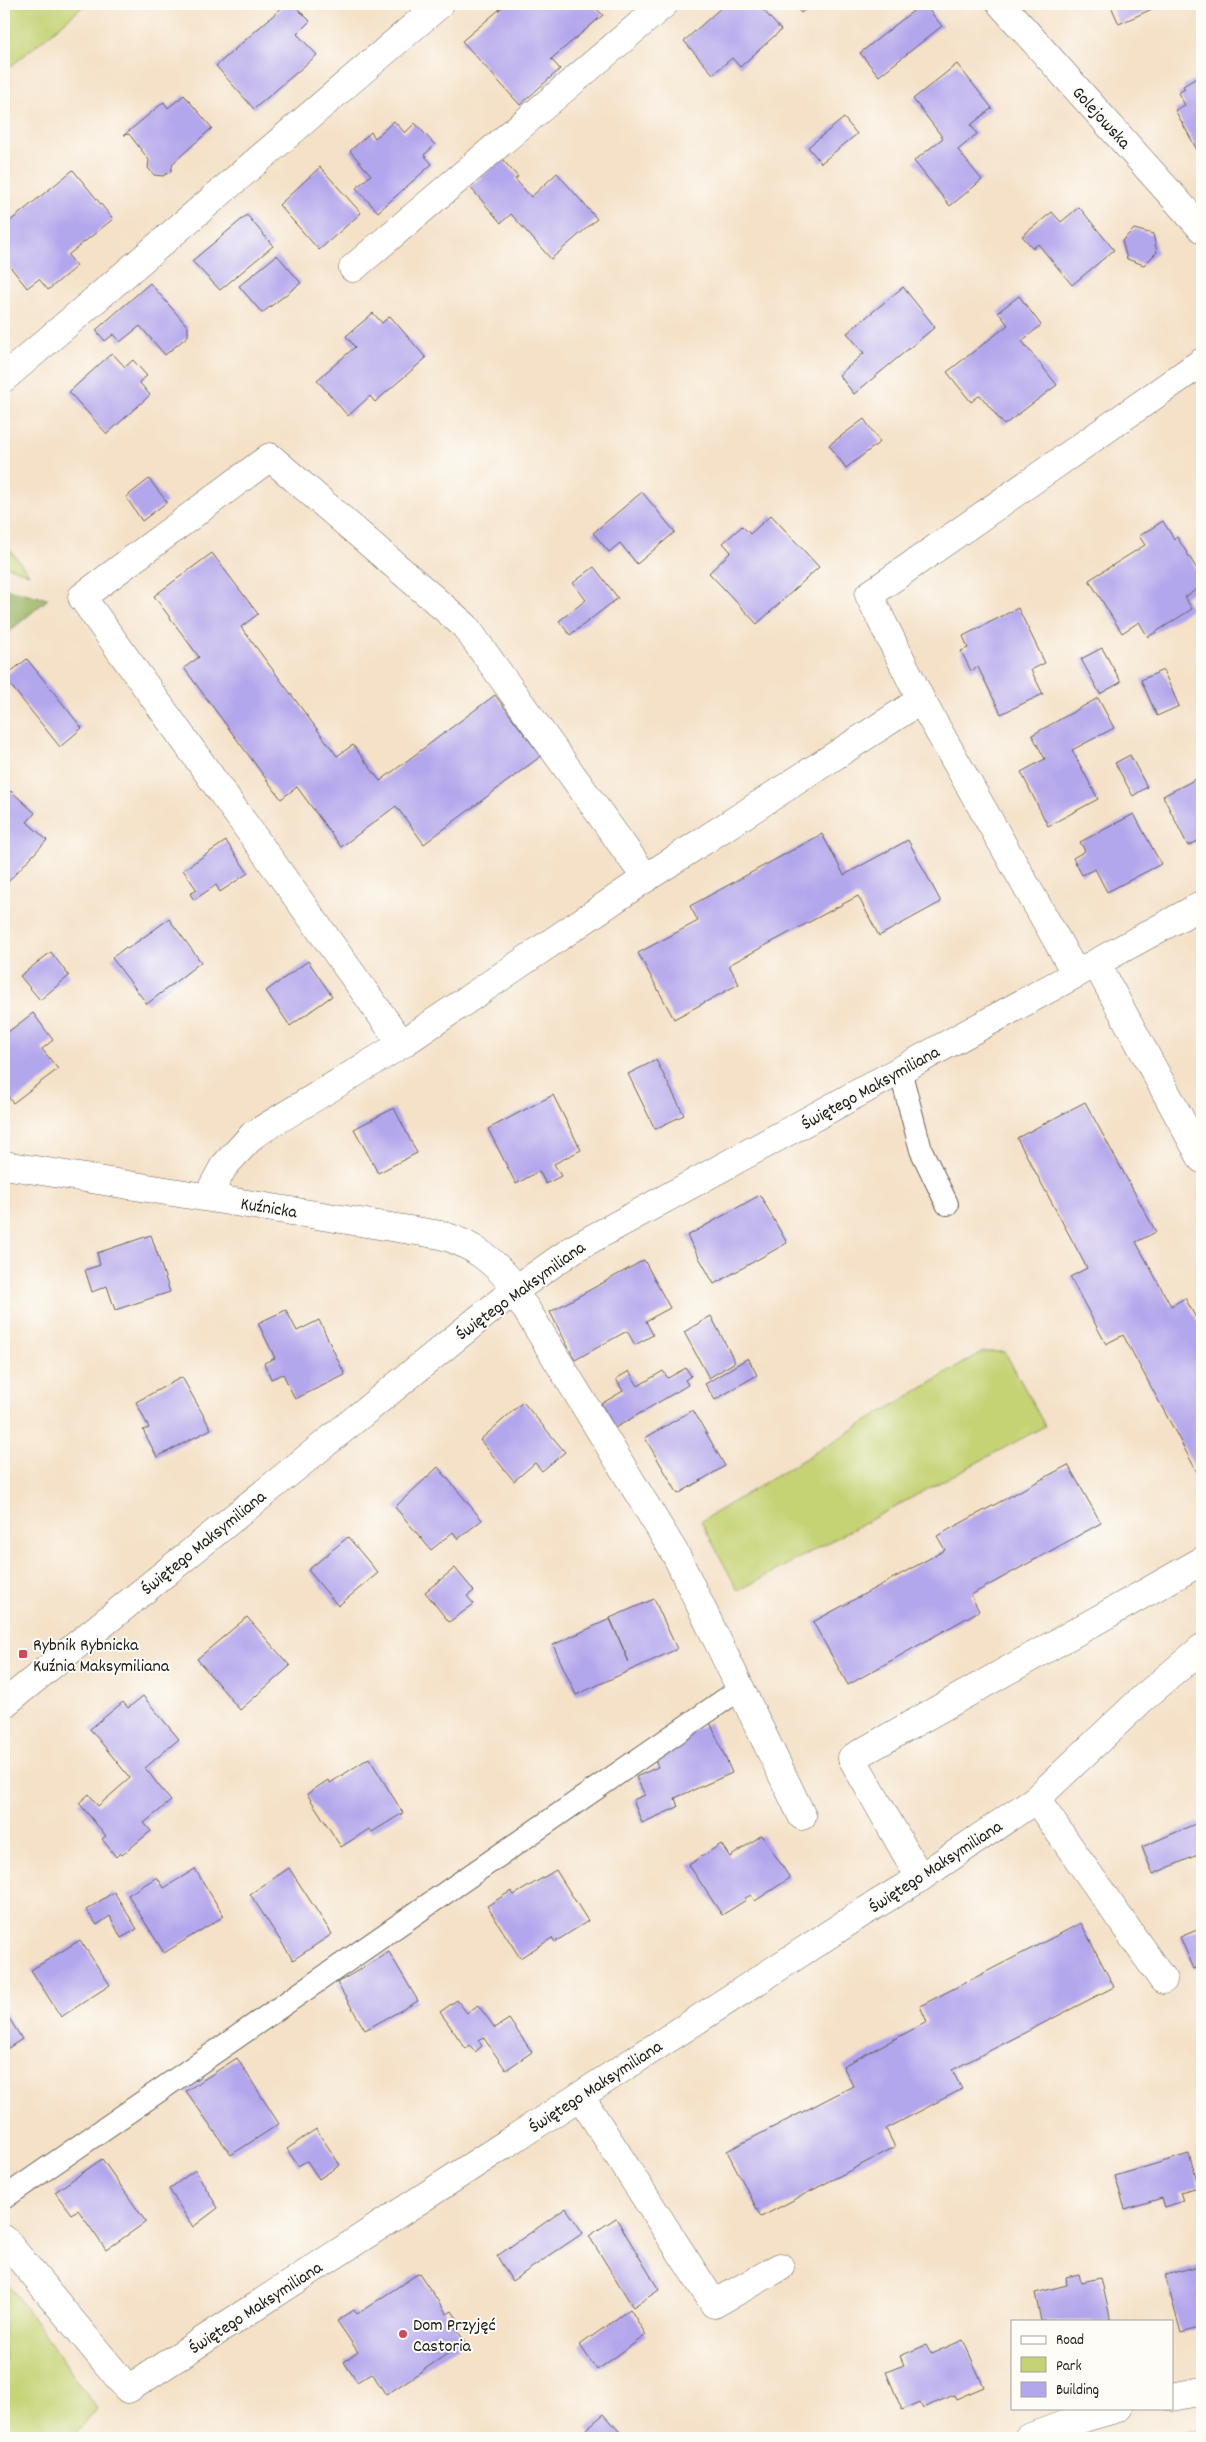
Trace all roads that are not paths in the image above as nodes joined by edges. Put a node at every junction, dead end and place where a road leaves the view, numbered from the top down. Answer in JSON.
{"nodes":[{"id":1,"x":440,"y":4,"type":"edge"},
{"id":2,"x":664,"y":4,"type":"edge"},
{"id":3,"x":1001,"y":4,"type":"edge"},
{"id":4,"x":1202,"y":229,"type":"edge"},
{"id":5,"x":353,"y":268,"type":"dead end"},
{"id":6,"x":1202,"y":362,"type":"edge"},
{"id":7,"x":4,"y":378,"type":"edge"},
{"id":8,"x":921,"y":700,"type":"junction"},
{"id":9,"x":646,"y":878,"type":"junction"},
{"id":10,"x":1202,"y":905,"type":"edge"},
{"id":11,"x":1086,"y":969,"type":"junction"},
{"id":12,"x":402,"y":1044,"type":"junction"},
{"id":13,"x":900,"y":1070,"type":"junction"},
{"id":14,"x":1202,"y":1158,"type":"edge"},
{"id":15,"x":4,"y":1165,"type":"edge"},
{"id":16,"x":207,"y":1197,"type":"junction"},
{"id":17,"x":947,"y":1204,"type":"dead end"},
{"id":18,"x":514,"y":1290,"type":"junction"},
{"id":19,"x":1202,"y":1561,"type":"edge"},
{"id":20,"x":1202,"y":1648,"type":"edge"},
{"id":21,"x":740,"y":1689,"type":"junction"},
{"id":22,"x":4,"y":1704,"type":"edge"},
{"id":23,"x":1036,"y":1799,"type":"junction"},
{"id":24,"x":802,"y":1816,"type":"dead end"},
{"id":25,"x":920,"y":1878,"type":"junction"},
{"id":26,"x":1163,"y":1980,"type":"dead end"},
{"id":27,"x":580,"y":2096,"type":"junction"},
{"id":28,"x":4,"y":2198,"type":"edge"},
{"id":29,"x":4,"y":2239,"type":"edge"},
{"id":30,"x":780,"y":2267,"type":"dead end"},
{"id":31,"x":1202,"y":2391,"type":"edge"},
{"id":32,"x":1174,"y":2397,"type":"edge"},
{"id":33,"x":1111,"y":2410,"type":"edge"},
{"id":34,"x":1028,"y":2438,"type":"edge"}],
"edges":[{"from":1,"to":7,"type":"street"},
{"from":2,"to":5,"type":"street"},
{"from":3,"to":4,"type":"street","name":"Golejowska"},
{"from":6,"to":8,"type":"street"},
{"from":8,"to":9,"type":"street"},
{"from":8,"to":11,"type":"street"},
{"from":9,"to":12,"type":"street"},
{"from":9,"to":12,"type":"street"},
{"from":10,"to":11,"type":"street","name":"Świętego Maksymiliana"},
{"from":11,"to":13,"type":"street","name":"Świętego Maksymiliana"},
{"from":11,"to":14,"type":"street"},
{"from":12,"to":16,"type":"street"},
{"from":13,"to":17,"type":"lane"},
{"from":13,"to":18,"type":"street","name":"Świętego Maksymiliana"},
{"from":15,"to":16,"type":"street","name":"Kuźnicka"},
{"from":16,"to":18,"type":"street","name":"Kuźnicka"},
{"from":18,"to":21,"type":"street","name":"Kuźnicka"},
{"from":18,"to":22,"type":"street","name":"Świętego Maksymiliana"},
{"from":19,"to":25,"type":"street"},
{"from":20,"to":23,"type":"street","name":"Świętego Maksymiliana"},
{"from":21,"to":24,"type":"street","name":"Kuźnicka"},
{"from":21,"to":28,"type":"lane"},
{"from":23,"to":25,"type":"street","name":"Świętego Maksymiliana"},
{"from":23,"to":26,"type":"street"},
{"from":25,"to":27,"type":"street","name":"Świętego Maksymiliana"},
{"from":27,"to":29,"type":"street","name":"Świętego Maksymiliana"},
{"from":27,"to":30,"type":"street"},
{"from":31,"to":32,"type":"street"},
{"from":33,"to":34,"type":"street"}]}
